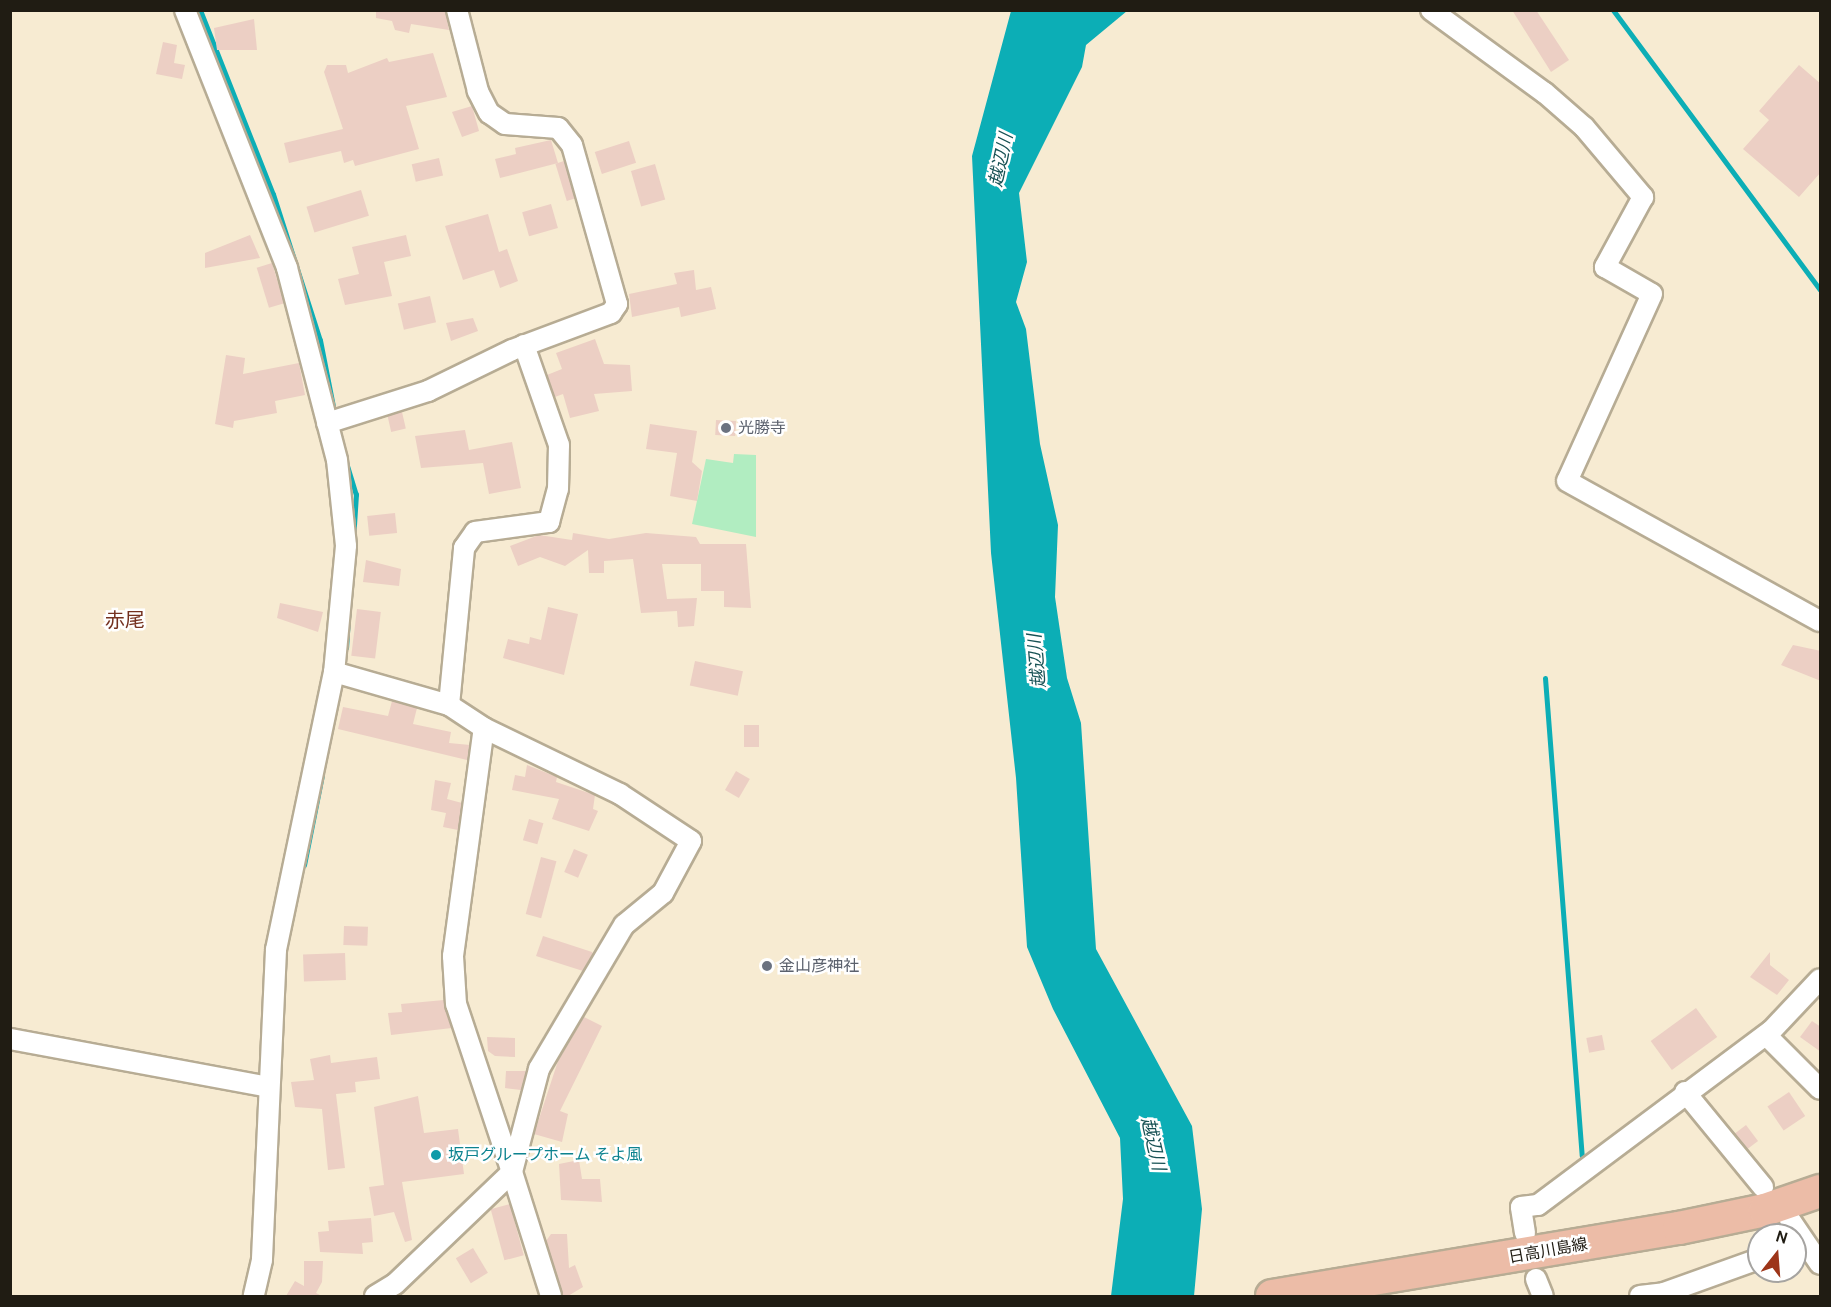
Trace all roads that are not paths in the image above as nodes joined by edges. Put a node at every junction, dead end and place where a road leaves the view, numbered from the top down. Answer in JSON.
{"nodes":[{"id":1,"x":186,"y":10,"type":"edge"},
{"id":2,"x":458,"y":10,"type":"edge"},
{"id":3,"x":1431,"y":10,"type":"edge"},
{"id":4,"x":524,"y":345,"type":"junction"},
{"id":5,"x":333,"y":421,"type":"junction"},
{"id":6,"x":1821,"y":621,"type":"edge"},
{"id":7,"x":334,"y":672,"type":"junction"},
{"id":8,"x":449,"y":705,"type":"junction"},
{"id":9,"x":484,"y":728,"type":"junction"},
{"id":10,"x":1821,"y":980,"type":"edge"},
{"id":11,"x":1766,"y":1035,"type":"junction"},
{"id":12,"x":10,"y":1039,"type":"edge"},
{"id":13,"x":269,"y":1087,"type":"junction"},
{"id":14,"x":1821,"y":1089,"type":"edge"},
{"id":15,"x":1685,"y":1092,"type":"junction"},
{"id":16,"x":512,"y":1172,"type":"junction"},
{"id":17,"x":1763,"y":1187,"type":"dead end"},
{"id":18,"x":1821,"y":1191,"type":"edge"},
{"id":19,"x":1790,"y":1220,"type":"dead end"},
{"id":20,"x":1793,"y":1223,"type":"edge"},
{"id":21,"x":1526,"y":1233,"type":"dead end"},
{"id":22,"x":1807,"y":1237,"type":"edge"},
{"id":23,"x":1747,"y":1263,"type":"edge"},
{"id":24,"x":1821,"y":1264,"type":"edge"},
{"id":25,"x":1665,"y":1295,"type":"edge"},
{"id":26,"x":254,"y":1296,"type":"edge"},
{"id":27,"x":375,"y":1296,"type":"edge"},
{"id":28,"x":551,"y":1296,"type":"edge"},
{"id":29,"x":1272,"y":1296,"type":"edge"},
{"id":30,"x":1640,"y":1296,"type":"edge"}],
"edges":[{"from":1,"to":5,"type":"street"},
{"from":2,"to":4,"type":"street"},
{"from":3,"to":6,"type":"street"},
{"from":4,"to":5,"type":"street"},
{"from":4,"to":8,"type":"street"},
{"from":5,"to":7,"type":"street"},
{"from":7,"to":8,"type":"street"},
{"from":7,"to":13,"type":"street"},
{"from":8,"to":9,"type":"street"},
{"from":9,"to":16,"type":"street"},
{"from":9,"to":16,"type":"street"},
{"from":10,"to":11,"type":"street"},
{"from":11,"to":14,"type":"street"},
{"from":11,"to":15,"type":"street"},
{"from":12,"to":13,"type":"street"},
{"from":13,"to":26,"type":"street"},
{"from":15,"to":17,"type":"street"},
{"from":15,"to":21,"type":"street"},
{"from":16,"to":27,"type":"street"},
{"from":16,"to":28,"type":"street"},
{"from":18,"to":29,"type":"main road","name":"日高川島線"},
{"from":19,"to":20,"type":"street"},
{"from":22,"to":24,"type":"street"},
{"from":23,"to":25,"type":"street"},
{"from":25,"to":30,"type":"street"}]}
